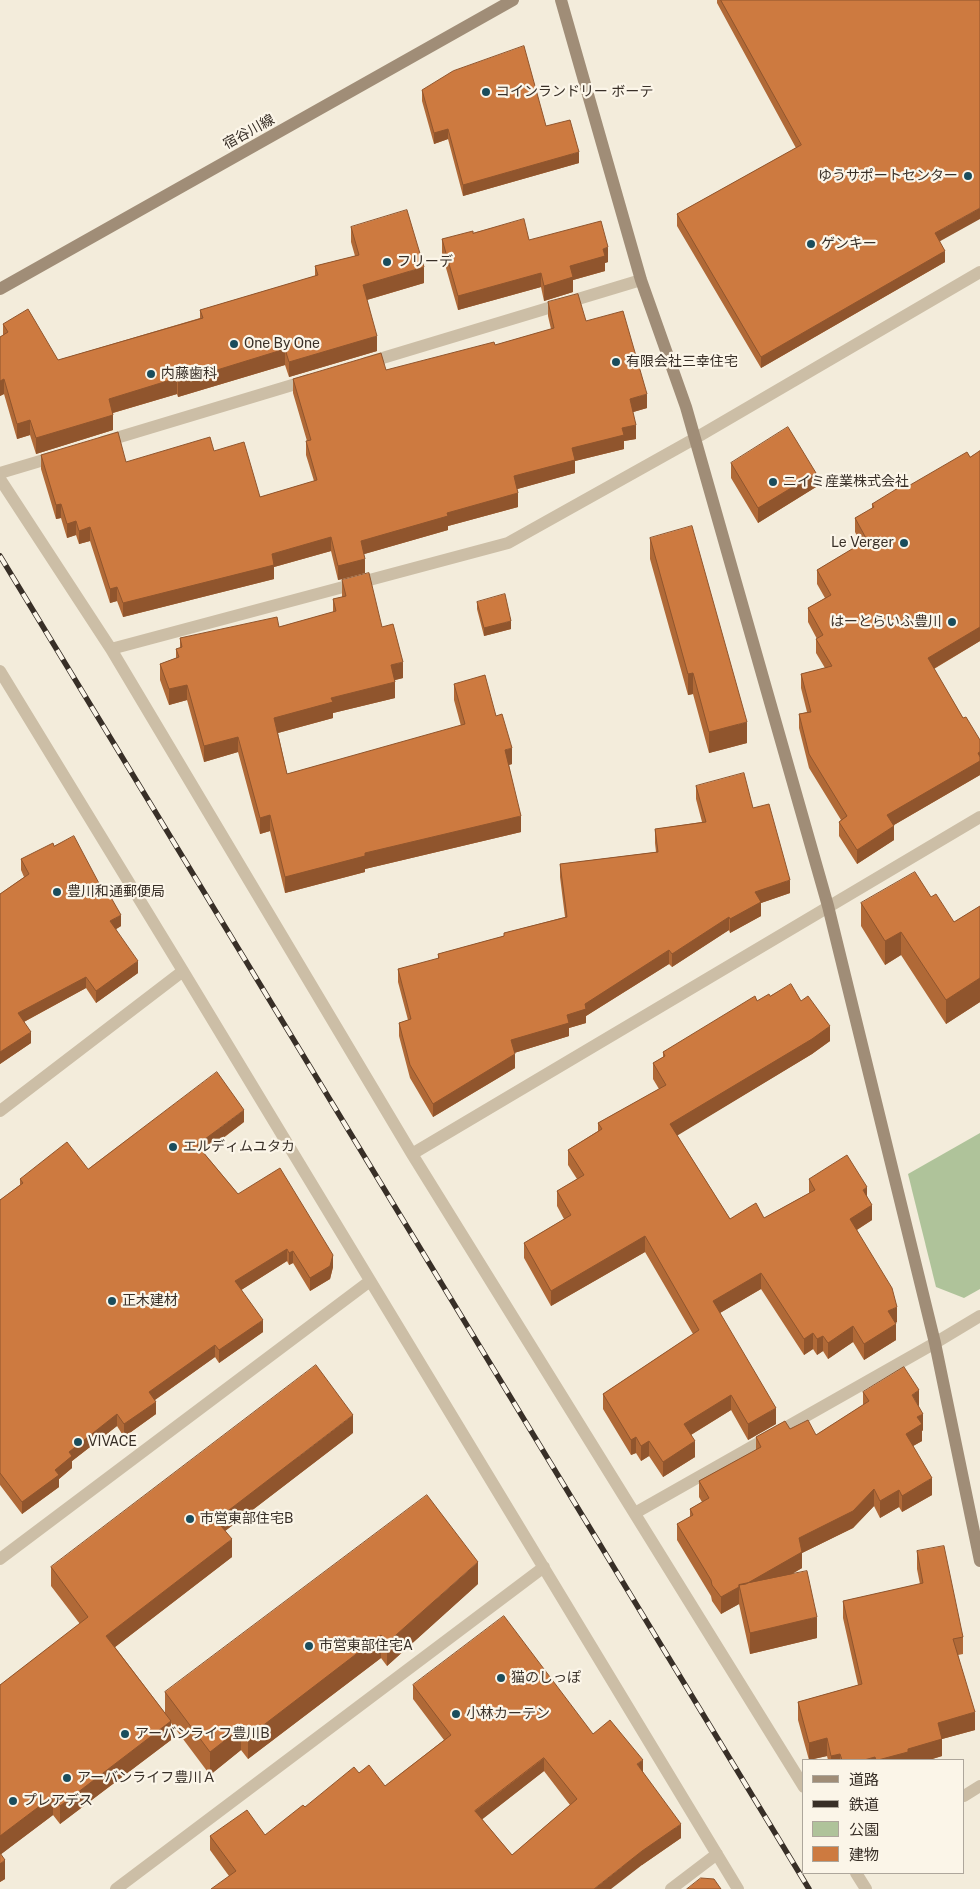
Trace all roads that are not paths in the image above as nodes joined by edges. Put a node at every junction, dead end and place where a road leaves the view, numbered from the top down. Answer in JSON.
{"nodes":[{"id":1,"x":513,"y":0,"type":"edge"},
{"id":2,"x":561,"y":0,"type":"edge"},
{"id":3,"x":980,"y":272,"type":"edge"},
{"id":4,"x":641,"y":280,"type":"junction"},
{"id":5,"x":0,"y":289,"type":"edge"},
{"id":6,"x":354,"y":366,"type":"edge"},
{"id":7,"x":326,"y":375,"type":"edge"},
{"id":8,"x":694,"y":439,"type":"junction"},
{"id":9,"x":86,"y":447,"type":"edge"},
{"id":10,"x":67,"y":453,"type":"edge"},
{"id":11,"x":0,"y":473,"type":"edge"},
{"id":12,"x":0,"y":479,"type":"edge"},
{"id":13,"x":111,"y":649,"type":"junction"},
{"id":14,"x":0,"y":671,"type":"edge"},
{"id":15,"x":980,"y":817,"type":"edge"},
{"id":16,"x":828,"y":906,"type":"junction"},
{"id":17,"x":183,"y":970,"type":"junction"},
{"id":18,"x":0,"y":1111,"type":"edge"},
{"id":19,"x":412,"y":1154,"type":"junction"},
{"id":20,"x":370,"y":1281,"type":"junction"},
{"id":21,"x":980,"y":1316,"type":"edge"},
{"id":22,"x":935,"y":1343,"type":"junction"},
{"id":23,"x":635,"y":1513,"type":"junction"},
{"id":24,"x":0,"y":1559,"type":"edge"},
{"id":25,"x":980,"y":1561,"type":"edge"},
{"id":26,"x":544,"y":1568,"type":"junction"},
{"id":27,"x":802,"y":1784,"type":"edge"},
{"id":28,"x":980,"y":1786,"type":"edge"},
{"id":29,"x":965,"y":1795,"type":"edge"},
{"id":30,"x":717,"y":1854,"type":"junction"},
{"id":31,"x":857,"y":1874,"type":"edge"},
{"id":32,"x":116,"y":1889,"type":"edge"},
{"id":33,"x":670,"y":1889,"type":"edge"},
{"id":34,"x":738,"y":1889,"type":"edge"},
{"id":35,"x":866,"y":1889,"type":"edge"}],
"edges":[{"from":1,"to":5,"type":"street","name":"宿谷川線"},
{"from":2,"to":4,"type":"street"},
{"from":3,"to":8,"type":"street"},
{"from":4,"to":6,"type":"street"},
{"from":4,"to":8,"type":"street"},
{"from":7,"to":9,"type":"street"},
{"from":8,"to":13,"type":"street"},
{"from":8,"to":16,"type":"street"},
{"from":10,"to":11,"type":"street"},
{"from":12,"to":13,"type":"street"},
{"from":13,"to":19,"type":"street"},
{"from":14,"to":17,"type":"street"},
{"from":15,"to":16,"type":"street"},
{"from":16,"to":19,"type":"street"},
{"from":16,"to":22,"type":"street"},
{"from":17,"to":18,"type":"street"},
{"from":17,"to":20,"type":"street"},
{"from":19,"to":23,"type":"street"},
{"from":20,"to":24,"type":"street"},
{"from":20,"to":26,"type":"street"},
{"from":21,"to":22,"type":"street"},
{"from":22,"to":23,"type":"street"},
{"from":22,"to":25,"type":"street"},
{"from":23,"to":27,"type":"street"},
{"from":26,"to":30,"type":"street"},
{"from":26,"to":32,"type":"street"},
{"from":28,"to":29,"type":"street"},
{"from":30,"to":33,"type":"street"},
{"from":30,"to":34,"type":"street"},
{"from":31,"to":35,"type":"street"}]}
